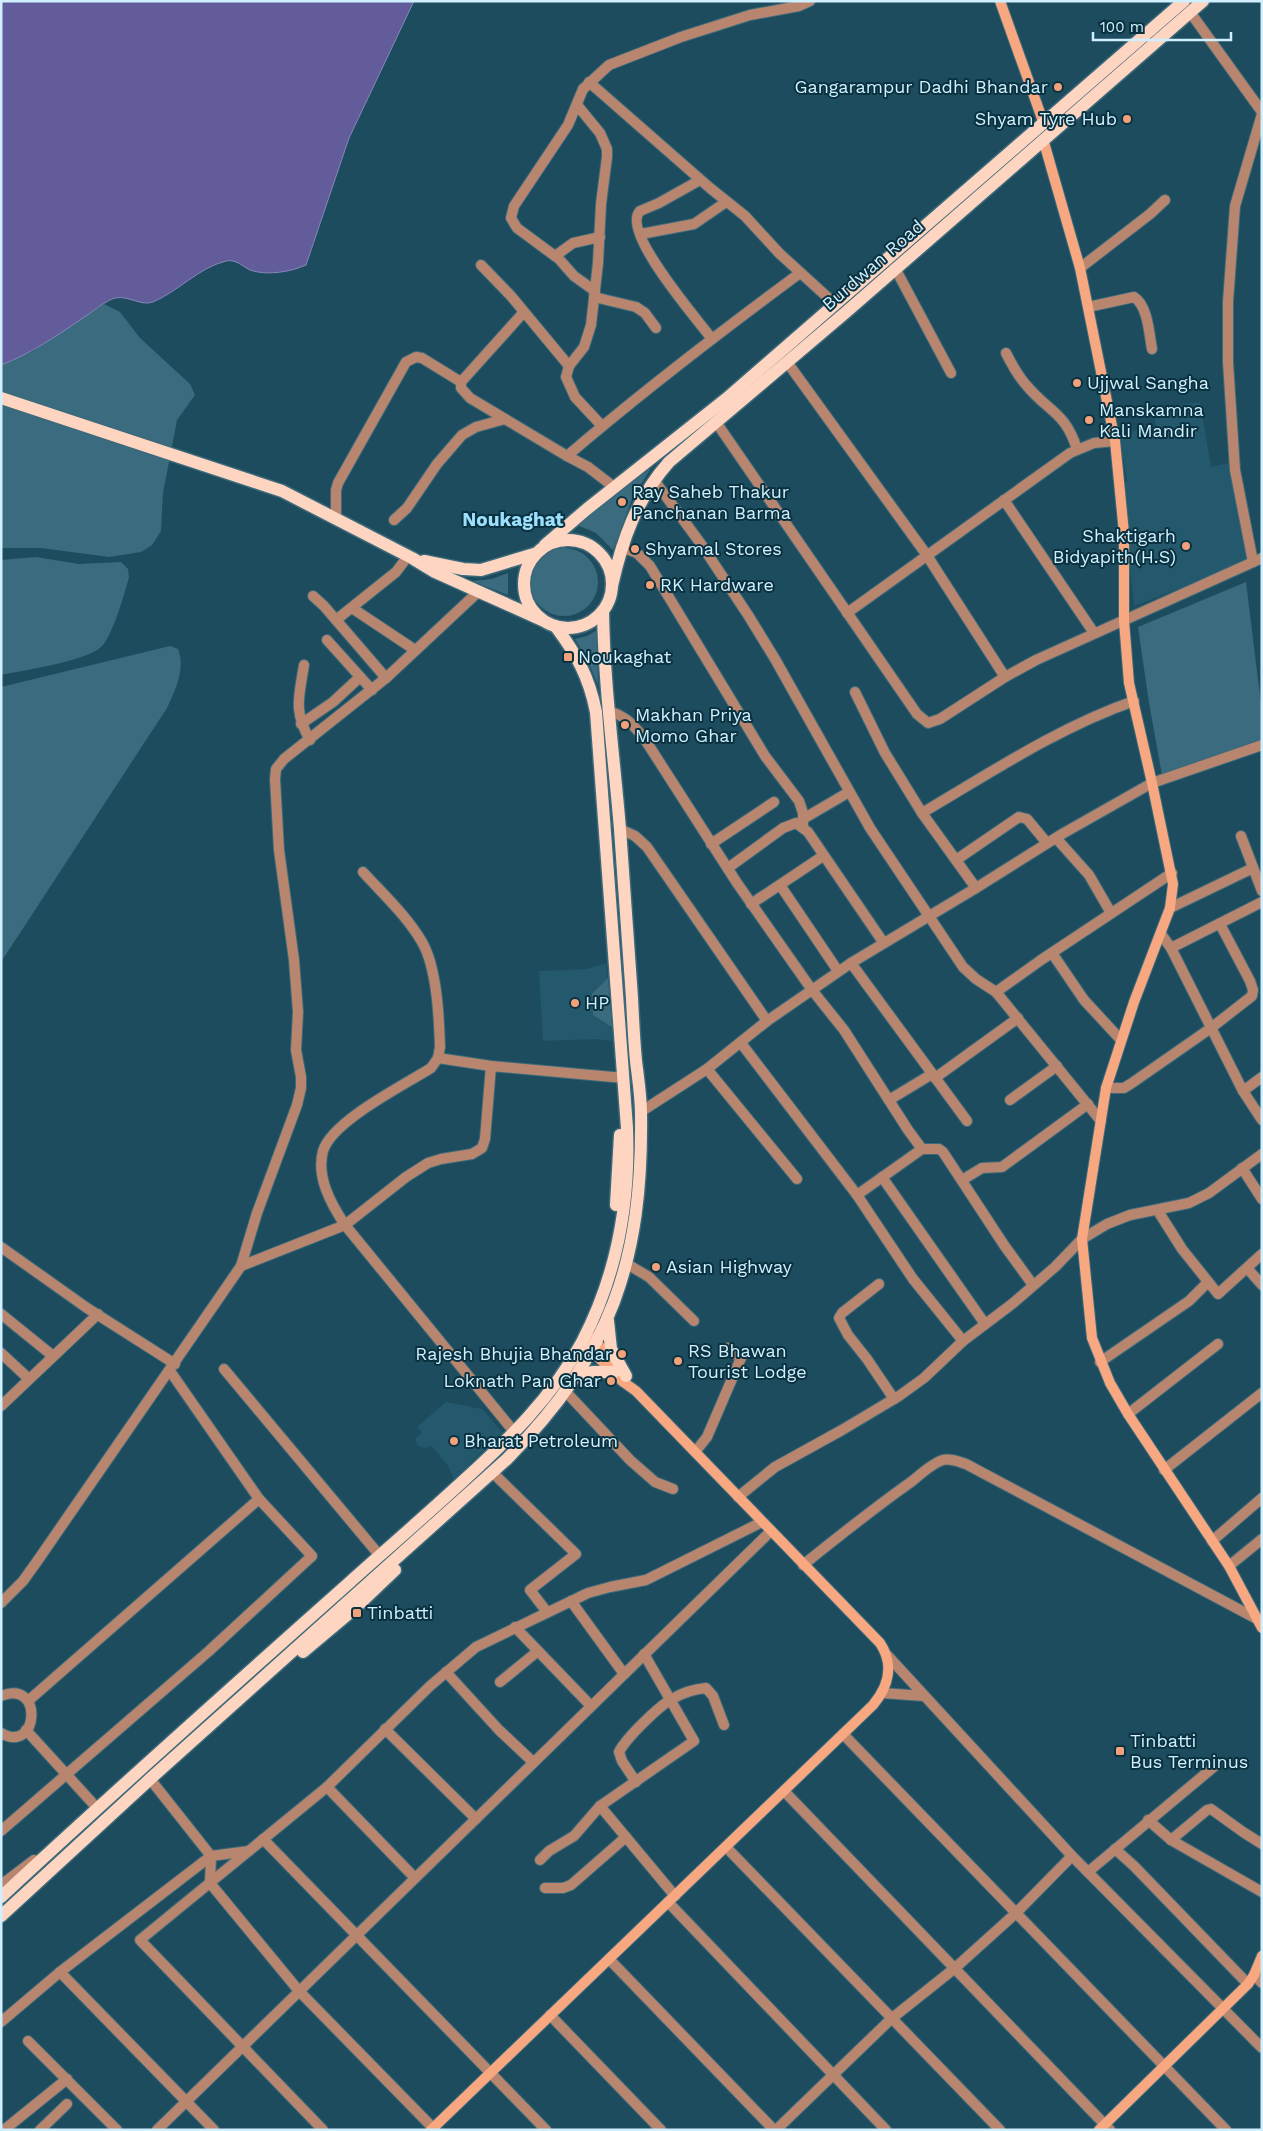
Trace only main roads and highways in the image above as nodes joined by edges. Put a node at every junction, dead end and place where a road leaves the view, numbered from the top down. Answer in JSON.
{"nodes":[{"id":1,"x":1203,"y":1,"type":"edge"},
{"id":2,"x":1187,"y":6,"type":"edge"},
{"id":3,"x":1096,"y":86,"type":"junction"},
{"id":4,"x":1,"y":398,"type":"edge"},
{"id":5,"x":686,"y":439,"type":"junction"},
{"id":6,"x":545,"y":545,"type":"junction"},
{"id":7,"x":534,"y":554,"type":"junction"},
{"id":8,"x":410,"y":557,"type":"junction"},
{"id":9,"x":612,"y":586,"type":"junction"},
{"id":10,"x":603,"y":611,"type":"junction"},
{"id":11,"x":542,"y":620,"type":"junction"},
{"id":12,"x":556,"y":627,"type":"junction"},
{"id":13,"x":608,"y":1319,"type":"junction"},
{"id":14,"x":614,"y":1372,"type":"road end"},
{"id":15,"x":578,"y":1374,"type":"junction"},
{"id":16,"x":626,"y":1376,"type":"road end"},
{"id":17,"x":1,"y":1896,"type":"edge"},
{"id":18,"x":1,"y":1916,"type":"edge"}],
"edges":[{"from":1,"to":2,"type":"main road","name":"Burdwan Road"},
{"from":2,"to":3,"type":"main road","name":"Burdwan Road"},
{"from":3,"to":5,"type":"main road","name":"Burdwan Road"},
{"from":3,"to":5,"type":"main road","name":"Burdwan Road"},
{"from":4,"to":8,"type":"main road"},
{"from":5,"to":6,"type":"main road","name":"Burdwan Road"},
{"from":5,"to":9,"type":"main road","name":"Burdwan Road"},
{"from":6,"to":7,"type":"main road"},
{"from":6,"to":9,"type":"main road"},
{"from":7,"to":8,"type":"main road"},
{"from":7,"to":11,"type":"main road"},
{"from":8,"to":11,"type":"main road"},
{"from":9,"to":10,"type":"main road"},
{"from":10,"to":12,"type":"main road"},
{"from":10,"to":13,"type":"main road"},
{"from":11,"to":12,"type":"main road"},
{"from":12,"to":17,"type":"main road"},
{"from":13,"to":15,"type":"main road"},
{"from":13,"to":16,"type":"main road"},
{"from":14,"to":15,"type":"main road"},
{"from":15,"to":18,"type":"main road"}]}
